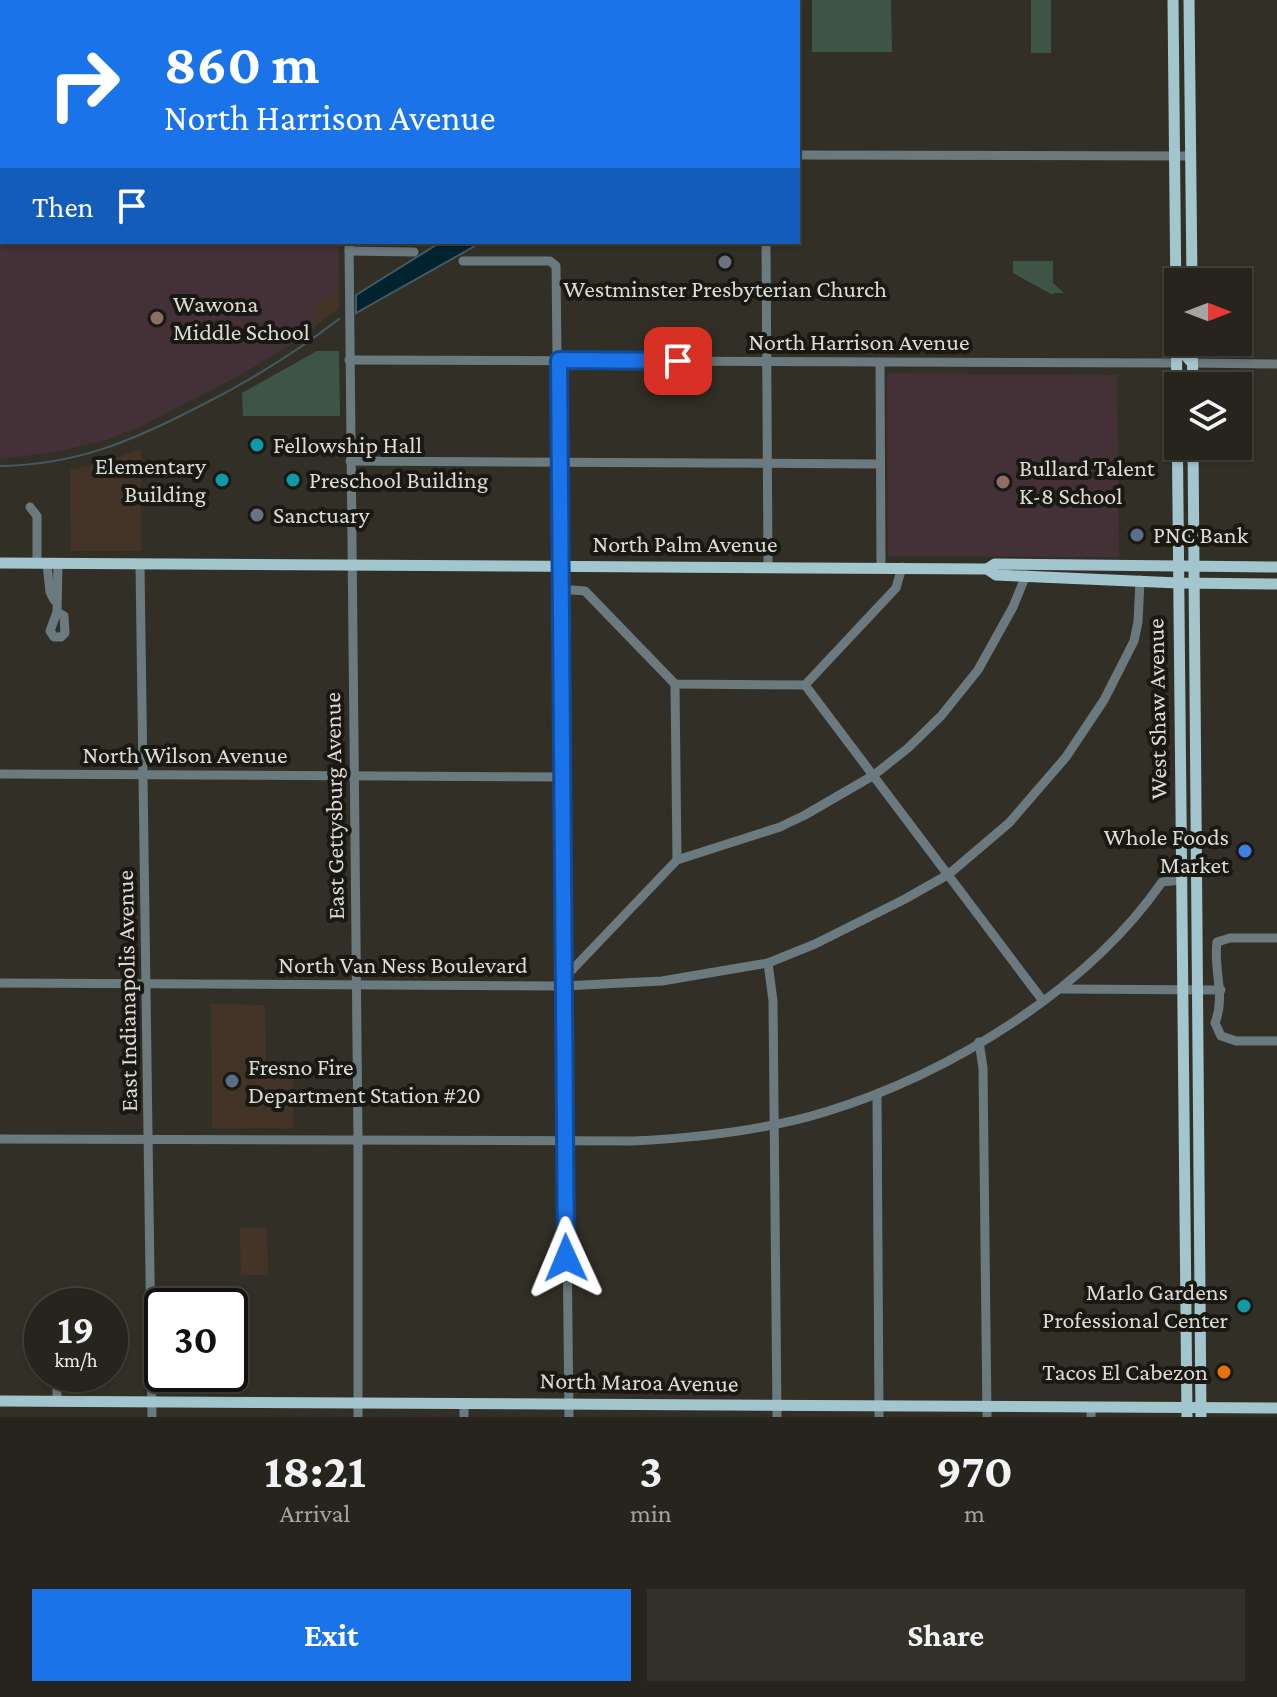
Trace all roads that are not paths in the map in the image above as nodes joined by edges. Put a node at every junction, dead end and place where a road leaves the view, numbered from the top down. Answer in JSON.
{"nodes":[{"id":1,"x":1173,"y":0,"type":"edge"},
{"id":2,"x":1189,"y":0,"type":"edge"},
{"id":3,"x":800,"y":155,"type":"edge"},
{"id":4,"x":1175,"y":156,"type":"junction"},
{"id":5,"x":1191,"y":156,"type":"junction"},
{"id":6,"x":766,"y":244,"type":"edge"},
{"id":7,"x":349,"y":247,"type":"edge"},
{"id":8,"x":414,"y":252,"type":"dead end"},
{"id":9,"x":463,"y":261,"type":"dead end"},
{"id":10,"x":1177,"y":268,"type":"edge"},
{"id":11,"x":1192,"y":268,"type":"edge"},
{"id":12,"x":1176,"y":356,"type":"edge"},
{"id":13,"x":1186,"y":356,"type":"edge"},
{"id":14,"x":1192,"y":356,"type":"edge"},
{"id":15,"x":349,"y":360,"type":"junction"},
{"id":16,"x":559,"y":360,"type":"junction"},
{"id":17,"x":767,"y":362,"type":"junction"},
{"id":18,"x":880,"y":363,"type":"junction"},
{"id":19,"x":1176,"y":363,"type":"junction"},
{"id":20,"x":1192,"y":363,"type":"junction"},
{"id":21,"x":1277,"y":364,"type":"edge"},
{"id":22,"x":1185,"y":372,"type":"edge"},
{"id":23,"x":1192,"y":372,"type":"edge"},
{"id":24,"x":1193,"y":460,"type":"edge"},
{"id":25,"x":350,"y":461,"type":"junction"},
{"id":26,"x":559,"y":461,"type":"junction"},
{"id":27,"x":768,"y":462,"type":"junction"},
{"id":28,"x":880,"y":464,"type":"junction"},
{"id":29,"x":30,"y":507,"type":"dead end"},
{"id":30,"x":0,"y":563,"type":"edge"},
{"id":31,"x":351,"y":563,"type":"junction"},
{"id":32,"x":47,"y":564,"type":"junction"},
{"id":33,"x":140,"y":565,"type":"junction"},
{"id":34,"x":559,"y":566,"type":"junction"},
{"id":35,"x":768,"y":566,"type":"junction"},
{"id":36,"x":1178,"y":566,"type":"junction"},
{"id":37,"x":1193,"y":566,"type":"junction"},
{"id":38,"x":881,"y":567,"type":"junction"},
{"id":39,"x":902,"y":567,"type":"junction"},
{"id":40,"x":1277,"y":567,"type":"edge"},
{"id":41,"x":987,"y":569,"type":"junction"},
{"id":42,"x":1026,"y":575,"type":"junction"},
{"id":43,"x":1140,"y":580,"type":"junction"},
{"id":44,"x":1178,"y":583,"type":"junction"},
{"id":45,"x":1193,"y":583,"type":"junction"},
{"id":46,"x":1277,"y":584,"type":"edge"},
{"id":47,"x":559,"y":589,"type":"junction"},
{"id":48,"x":56,"y":608,"type":"dead end"},
{"id":49,"x":675,"y":684,"type":"junction"},
{"id":50,"x":805,"y":685,"type":"junction"},
{"id":51,"x":1180,"y":749,"type":"junction"},
{"id":52,"x":0,"y":774,"type":"edge"},
{"id":53,"x":142,"y":774,"type":"junction"},
{"id":54,"x":874,"y":775,"type":"junction"},
{"id":55,"x":353,"y":776,"type":"junction"},
{"id":56,"x":562,"y":777,"type":"junction"},
{"id":57,"x":1196,"y":823,"type":"junction"},
{"id":58,"x":677,"y":860,"type":"junction"},
{"id":59,"x":949,"y":874,"type":"junction"},
{"id":60,"x":1181,"y":880,"type":"junction"},
{"id":61,"x":1277,"y":938,"type":"edge"},
{"id":62,"x":768,"y":963,"type":"junction"},
{"id":63,"x":0,"y":983,"type":"edge"},
{"id":64,"x":148,"y":983,"type":"junction"},
{"id":65,"x":356,"y":983,"type":"junction"},
{"id":66,"x":564,"y":986,"type":"junction"},
{"id":67,"x":1061,"y":989,"type":"junction"},
{"id":68,"x":1182,"y":990,"type":"junction"},
{"id":69,"x":1198,"y":990,"type":"junction"},
{"id":70,"x":1221,"y":990,"type":"junction"},
{"id":71,"x":1043,"y":1001,"type":"junction"},
{"id":72,"x":1277,"y":1041,"type":"edge"},
{"id":73,"x":979,"y":1042,"type":"junction"},
{"id":74,"x":877,"y":1094,"type":"junction"},
{"id":75,"x":773,"y":1124,"type":"junction"},
{"id":76,"x":0,"y":1139,"type":"edge"},
{"id":77,"x":149,"y":1140,"type":"junction"},
{"id":78,"x":358,"y":1141,"type":"junction"},
{"id":79,"x":565,"y":1142,"type":"junction"},
{"id":80,"x":57,"y":1392,"type":"edge"},
{"id":81,"x":0,"y":1401,"type":"edge"},
{"id":82,"x":57,"y":1402,"type":"junction"},
{"id":83,"x":152,"y":1402,"type":"junction"},
{"id":84,"x":357,"y":1403,"type":"junction"},
{"id":85,"x":464,"y":1403,"type":"junction"},
{"id":86,"x":568,"y":1403,"type":"junction"},
{"id":87,"x":1277,"y":1408,"type":"edge"},
{"id":88,"x":777,"y":1411,"type":"edge"},
{"id":89,"x":879,"y":1412,"type":"edge"},
{"id":90,"x":987,"y":1412,"type":"edge"},
{"id":91,"x":1187,"y":1412,"type":"edge"},
{"id":92,"x":1201,"y":1412,"type":"edge"},
{"id":93,"x":1091,"y":1413,"type":"edge"},
{"id":94,"x":152,"y":1417,"type":"edge"},
{"id":95,"x":358,"y":1417,"type":"edge"},
{"id":96,"x":464,"y":1417,"type":"edge"},
{"id":97,"x":569,"y":1417,"type":"edge"}],
"edges":[{"from":1,"to":4,"type":"main road","name":"West Shaw Avenue"},
{"from":2,"to":5,"type":"main road"},
{"from":3,"to":4,"type":"street"},
{"from":4,"to":5,"type":"street"},
{"from":4,"to":10,"type":"main road","name":"West Shaw Avenue"},
{"from":5,"to":11,"type":"main road"},
{"from":6,"to":17,"type":"street"},
{"from":7,"to":8,"type":"street"},
{"from":7,"to":15,"type":"street","name":"East Gettysburg Avenue"},
{"from":9,"to":16,"type":"street"},
{"from":12,"to":19,"type":"main road","name":"West Shaw Avenue"},
{"from":13,"to":20,"type":"main road"},
{"from":14,"to":20,"type":"main road"},
{"from":15,"to":16,"type":"street","name":"North Harrison Avenue"},
{"from":15,"to":25,"type":"street","name":"East Gettysburg Avenue"},
{"from":16,"to":17,"type":"street","name":"North Harrison Avenue"},
{"from":16,"to":26,"type":"street"},
{"from":17,"to":18,"type":"street","name":"North Harrison Avenue"},
{"from":17,"to":27,"type":"street"},
{"from":18,"to":19,"type":"street","name":"North Harrison Avenue"},
{"from":18,"to":28,"type":"street"},
{"from":19,"to":22,"type":"main road"},
{"from":19,"to":36,"type":"main road","name":"West Shaw Avenue"},
{"from":20,"to":21,"type":"street"},
{"from":20,"to":23,"type":"main road"},
{"from":24,"to":37,"type":"main road","name":"West Shaw Avenue"},
{"from":25,"to":26,"type":"street"},
{"from":25,"to":31,"type":"street","name":"East Gettysburg Avenue"},
{"from":26,"to":27,"type":"street"},
{"from":26,"to":34,"type":"street"},
{"from":27,"to":28,"type":"street"},
{"from":27,"to":35,"type":"street"},
{"from":28,"to":38,"type":"street"},
{"from":29,"to":32,"type":"street"},
{"from":30,"to":32,"type":"main road","name":"North Palm Avenue"},
{"from":31,"to":33,"type":"main road","name":"North Palm Avenue"},
{"from":31,"to":34,"type":"main road","name":"North Palm Avenue"},
{"from":31,"to":55,"type":"street","name":"East Gettysburg Avenue"},
{"from":32,"to":33,"type":"main road","name":"North Palm Avenue"},
{"from":32,"to":48,"type":"street"},
{"from":33,"to":53,"type":"street","name":"East Indianapolis Avenue"},
{"from":34,"to":35,"type":"main road","name":"North Palm Avenue"},
{"from":34,"to":47,"type":"street"},
{"from":35,"to":38,"type":"main road","name":"North Palm Avenue"},
{"from":36,"to":37,"type":"main road","name":"North Palm Avenue"},
{"from":36,"to":41,"type":"main road","name":"North Palm Avenue"},
{"from":36,"to":44,"type":"main road","name":"West Shaw Avenue"},
{"from":37,"to":40,"type":"main road","name":"North Palm Avenue"},
{"from":37,"to":45,"type":"main road","name":"West Shaw Avenue"},
{"from":38,"to":39,"type":"main road","name":"North Palm Avenue"},
{"from":39,"to":41,"type":"main road","name":"North Palm Avenue"},
{"from":39,"to":50,"type":"street"},
{"from":41,"to":42,"type":"main road","name":"North Palm Avenue"},
{"from":42,"to":43,"type":"main road","name":"North Palm Avenue"},
{"from":42,"to":54,"type":"street"},
{"from":43,"to":44,"type":"main road","name":"North Palm Avenue"},
{"from":43,"to":59,"type":"street","name":"North Van Ness Boulevard"},
{"from":44,"to":45,"type":"main road","name":"North Palm Avenue"},
{"from":44,"to":51,"type":"main road","name":"West Shaw Avenue"},
{"from":45,"to":46,"type":"main road","name":"North Palm Avenue"},
{"from":45,"to":57,"type":"main road","name":"West Shaw Avenue"},
{"from":47,"to":49,"type":"street"},
{"from":47,"to":56,"type":"street"},
{"from":49,"to":50,"type":"street"},
{"from":49,"to":58,"type":"street"},
{"from":50,"to":54,"type":"street"},
{"from":51,"to":57,"type":"main road"},
{"from":51,"to":60,"type":"main road","name":"West Shaw Avenue"},
{"from":52,"to":53,"type":"street","name":"North Wilson Avenue"},
{"from":53,"to":55,"type":"street","name":"North Wilson Avenue"},
{"from":53,"to":64,"type":"street","name":"East Indianapolis Avenue"},
{"from":54,"to":58,"type":"street"},
{"from":54,"to":59,"type":"street"},
{"from":55,"to":56,"type":"street","name":"North Wilson Avenue"},
{"from":55,"to":65,"type":"street","name":"East Gettysburg Avenue"},
{"from":56,"to":66,"type":"street"},
{"from":57,"to":69,"type":"main road","name":"West Shaw Avenue"},
{"from":58,"to":66,"type":"street"},
{"from":59,"to":62,"type":"street","name":"North Van Ness Boulevard"},
{"from":59,"to":71,"type":"street"},
{"from":60,"to":67,"type":"street"},
{"from":60,"to":68,"type":"main road","name":"West Shaw Avenue"},
{"from":61,"to":70,"type":"street"},
{"from":62,"to":66,"type":"street","name":"North Van Ness Boulevard"},
{"from":62,"to":75,"type":"street"},
{"from":63,"to":64,"type":"street","name":"North Van Ness Boulevard"},
{"from":64,"to":65,"type":"street","name":"North Van Ness Boulevard"},
{"from":64,"to":77,"type":"street","name":"East Indianapolis Avenue"},
{"from":65,"to":66,"type":"street","name":"North Van Ness Boulevard"},
{"from":65,"to":78,"type":"street","name":"East Gettysburg Avenue"},
{"from":66,"to":79,"type":"street"},
{"from":67,"to":68,"type":"street"},
{"from":67,"to":71,"type":"street"},
{"from":68,"to":69,"type":"street"},
{"from":68,"to":91,"type":"main road","name":"West Shaw Avenue"},
{"from":69,"to":70,"type":"street"},
{"from":69,"to":92,"type":"main road","name":"West Shaw Avenue"},
{"from":70,"to":72,"type":"street"},
{"from":71,"to":73,"type":"street"},
{"from":73,"to":74,"type":"street"},
{"from":73,"to":90,"type":"street"},
{"from":74,"to":75,"type":"street"},
{"from":74,"to":89,"type":"street"},
{"from":75,"to":79,"type":"street"},
{"from":75,"to":88,"type":"street"},
{"from":76,"to":77,"type":"street"},
{"from":77,"to":78,"type":"street"},
{"from":77,"to":83,"type":"street","name":"East Indianapolis Avenue"},
{"from":78,"to":79,"type":"street"},
{"from":78,"to":84,"type":"street","name":"East Gettysburg Avenue"},
{"from":79,"to":86,"type":"street"},
{"from":80,"to":82,"type":"street"},
{"from":81,"to":82,"type":"main road","name":"North Maroa Avenue"},
{"from":82,"to":83,"type":"main road","name":"North Maroa Avenue"},
{"from":83,"to":84,"type":"main road","name":"North Maroa Avenue"},
{"from":83,"to":94,"type":"street","name":"East Indianapolis Avenue"},
{"from":84,"to":85,"type":"main road","name":"North Maroa Avenue"},
{"from":84,"to":95,"type":"street","name":"East Gettysburg Avenue"},
{"from":85,"to":86,"type":"main road","name":"North Maroa Avenue"},
{"from":85,"to":96,"type":"street"},
{"from":86,"to":88,"type":"main road","name":"North Maroa Avenue"},
{"from":86,"to":97,"type":"street"},
{"from":87,"to":92,"type":"main road","name":"North Maroa Avenue"},
{"from":88,"to":89,"type":"main road","name":"North Maroa Avenue"},
{"from":89,"to":90,"type":"main road","name":"North Maroa Avenue"},
{"from":90,"to":93,"type":"main road","name":"North Maroa Avenue"},
{"from":91,"to":92,"type":"main road","name":"North Maroa Avenue"},
{"from":91,"to":93,"type":"main road","name":"North Maroa Avenue"}]}
